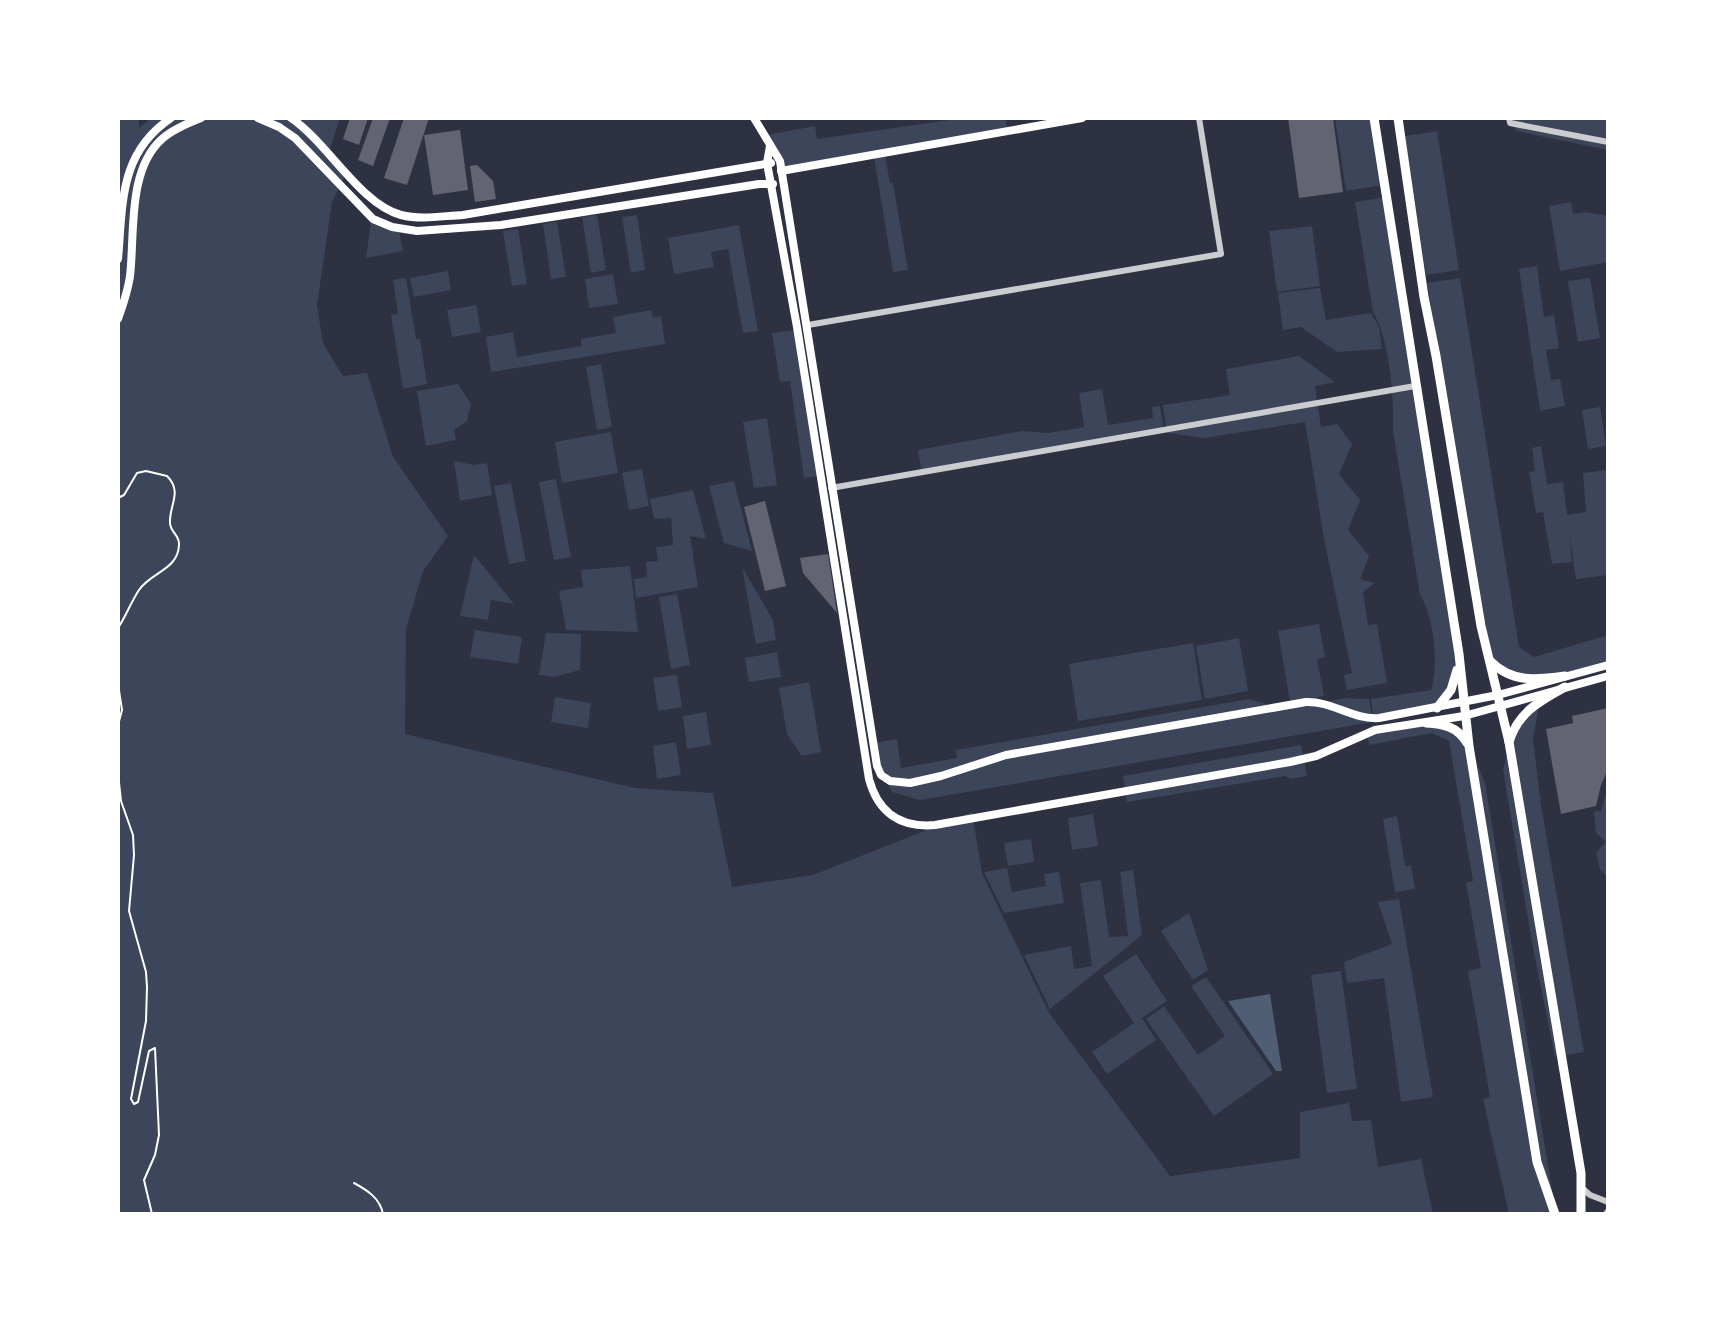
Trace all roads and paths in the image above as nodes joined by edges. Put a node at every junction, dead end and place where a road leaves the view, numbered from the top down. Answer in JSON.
{"nodes":[{"id":1,"x":171,"y":118,"type":"edge"},
{"id":2,"x":201,"y":118,"type":"edge"},
{"id":3,"x":258,"y":118,"type":"edge"},
{"id":4,"x":291,"y":118,"type":"edge"},
{"id":5,"x":754,"y":118,"type":"edge"},
{"id":6,"x":1082,"y":118,"type":"edge"},
{"id":7,"x":1199,"y":118,"type":"edge"},
{"id":8,"x":1374,"y":118,"type":"edge"},
{"id":9,"x":1398,"y":118,"type":"edge"},
{"id":10,"x":1509,"y":118,"type":"edge"},
{"id":11,"x":1608,"y":142,"type":"edge"},
{"id":12,"x":770,"y":146,"type":"junction"},
{"id":13,"x":767,"y":163,"type":"junction"},
{"id":14,"x":780,"y":166,"type":"junction"},
{"id":15,"x":773,"y":184,"type":"junction"},
{"id":16,"x":118,"y":259,"type":"edge"},
{"id":17,"x":118,"y":319,"type":"edge"},
{"id":18,"x":808,"y":325,"type":"junction"},
{"id":19,"x":1415,"y":386,"type":"junction"},
{"id":20,"x":831,"y":488,"type":"junction"},
{"id":21,"x":118,"y":498,"type":"edge"},
{"id":22,"x":118,"y":628,"type":"edge"},
{"id":23,"x":1459,"y":654,"type":"junction"},
{"id":24,"x":1490,"y":660,"type":"junction"},
{"id":25,"x":1608,"y":665,"type":"edge"},
{"id":26,"x":1608,"y":676,"type":"edge"},
{"id":27,"x":1565,"y":682,"type":"junction"},
{"id":28,"x":118,"y":684,"type":"edge"},
{"id":29,"x":1498,"y":695,"type":"junction"},
{"id":30,"x":1463,"y":702,"type":"junction"},
{"id":31,"x":1500,"y":706,"type":"junction"},
{"id":32,"x":1437,"y":708,"type":"junction"},
{"id":33,"x":1464,"y":716,"type":"junction"},
{"id":34,"x":1426,"y":723,"type":"junction"},
{"id":35,"x":118,"y":725,"type":"edge"},
{"id":36,"x":1509,"y":742,"type":"junction"},
{"id":37,"x":1469,"y":746,"type":"junction"},
{"id":38,"x":118,"y":773,"type":"edge"},
{"id":39,"x":354,"y":1183,"type":"dead end"},
{"id":40,"x":1581,"y":1187,"type":"junction"},
{"id":41,"x":1608,"y":1202,"type":"edge"},
{"id":42,"x":152,"y":1214,"type":"edge"},
{"id":43,"x":383,"y":1214,"type":"edge"},
{"id":44,"x":1555,"y":1214,"type":"edge"},
{"id":45,"x":1581,"y":1214,"type":"edge"}],
"edges":[{"from":1,"to":16,"type":"main road"},
{"from":2,"to":17,"type":"main road"},
{"from":3,"to":15,"type":"main road"},
{"from":4,"to":13,"type":"main road"},
{"from":5,"to":12,"type":"main road"},
{"from":6,"to":14,"type":"main road"},
{"from":7,"to":18,"type":"street"},
{"from":8,"to":19,"type":"main road"},
{"from":9,"to":24,"type":"main road"},
{"from":10,"to":11,"type":"street"},
{"from":12,"to":13,"type":"main road"},
{"from":12,"to":14,"type":"main road"},
{"from":13,"to":14,"type":"main road"},
{"from":13,"to":15,"type":"main road"},
{"from":14,"to":15,"type":"main road"},
{"from":14,"to":18,"type":"main road"},
{"from":15,"to":34,"type":"main road"},
{"from":18,"to":20,"type":"main road"},
{"from":19,"to":20,"type":"street"},
{"from":19,"to":23,"type":"main road"},
{"from":20,"to":32,"type":"main road"},
{"from":21,"to":22,"type":"path"},
{"from":23,"to":30,"type":"main road"},
{"from":23,"to":32,"type":"main road"},
{"from":24,"to":27,"type":"main road"},
{"from":24,"to":29,"type":"main road"},
{"from":25,"to":27,"type":"main road"},
{"from":26,"to":27,"type":"main road"},
{"from":27,"to":29,"type":"main road"},
{"from":27,"to":31,"type":"main road"},
{"from":27,"to":36,"type":"main road"},
{"from":28,"to":35,"type":"path"},
{"from":29,"to":30,"type":"main road"},
{"from":29,"to":31,"type":"main road"},
{"from":30,"to":32,"type":"main road"},
{"from":30,"to":33,"type":"main road"},
{"from":31,"to":33,"type":"main road"},
{"from":31,"to":36,"type":"main road"},
{"from":33,"to":34,"type":"main road"},
{"from":33,"to":37,"type":"main road"},
{"from":34,"to":37,"type":"main road"},
{"from":36,"to":40,"type":"main road"},
{"from":37,"to":44,"type":"main road"},
{"from":38,"to":42,"type":"path"},
{"from":39,"to":43,"type":"path"},
{"from":40,"to":41,"type":"street"},
{"from":40,"to":45,"type":"main road"}]}
